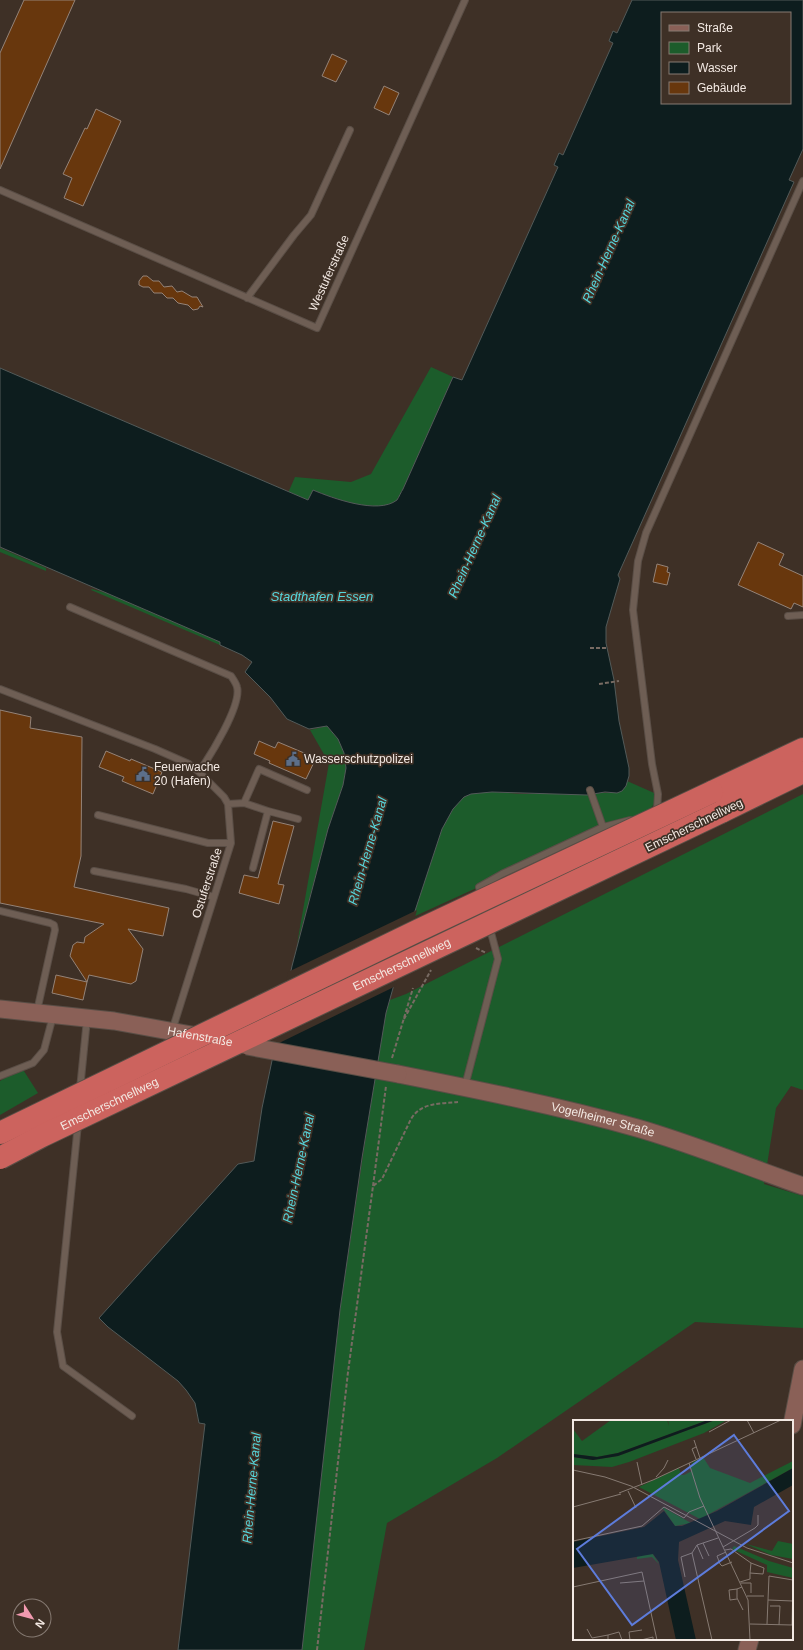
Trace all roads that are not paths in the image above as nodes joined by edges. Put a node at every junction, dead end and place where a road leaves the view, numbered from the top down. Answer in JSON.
{"nodes":[{"id":1,"x":465,"y":0,"type":"edge"},
{"id":2,"x":350,"y":130,"type":"dead end"},
{"id":3,"x":803,"y":181,"type":"edge"},
{"id":4,"x":0,"y":190,"type":"edge"},
{"id":5,"x":247,"y":298,"type":"junction"},
{"id":6,"x":70,"y":607,"type":"dead end"},
{"id":7,"x":803,"y":615,"type":"edge"},
{"id":8,"x":788,"y":616,"type":"dead end"},
{"id":9,"x":0,"y":689,"type":"edge"},
{"id":10,"x":803,"y":749,"type":"edge"},
{"id":11,"x":200,"y":772,"type":"junction"},
{"id":12,"x":803,"y":772,"type":"edge"},
{"id":13,"x":307,"y":790,"type":"dead end"},
{"id":14,"x":590,"y":790,"type":"dead end"},
{"id":15,"x":717,"y":802,"type":"junction"},
{"id":16,"x":244,"y":803,"type":"junction"},
{"id":17,"x":228,"y":804,"type":"junction"},
{"id":18,"x":268,"y":811,"type":"junction"},
{"id":19,"x":651,"y":812,"type":"dead end"},
{"id":20,"x":98,"y":815,"type":"dead end"},
{"id":21,"x":640,"y":818,"type":"dead end"},
{"id":22,"x":298,"y":819,"type":"dead end"},
{"id":23,"x":603,"y":827,"type":"junction"},
{"id":24,"x":231,"y":843,"type":"junction"},
{"id":25,"x":252,"y":868,"type":"dead end"},
{"id":26,"x":94,"y":871,"type":"dead end"},
{"id":27,"x":214,"y":897,"type":"junction"},
{"id":28,"x":0,"y":911,"type":"edge"},
{"id":29,"x":0,"y":1009,"type":"edge"},
{"id":30,"x":36,"y":1013,"type":"junction"},
{"id":31,"x":53,"y":1014,"type":"junction"},
{"id":32,"x":87,"y":1017,"type":"junction"},
{"id":33,"x":172,"y":1031,"type":"junction"},
{"id":34,"x":398,"y":1074,"type":"joint"},
{"id":35,"x":0,"y":1076,"type":"edge"},
{"id":36,"x":461,"y":1095,"type":"junction"},
{"id":37,"x":79,"y":1105,"type":"dead end"},
{"id":38,"x":78,"y":1113,"type":"dead end"},
{"id":39,"x":0,"y":1133,"type":"edge"},
{"id":40,"x":0,"y":1158,"type":"edge"},
{"id":41,"x":803,"y":1186,"type":"edge"},
{"id":42,"x":803,"y":1369,"type":"edge"},
{"id":43,"x":132,"y":1416,"type":"dead end"},
{"id":44,"x":793,"y":1420,"type":"edge"},
{"id":45,"x":750,"y":1640,"type":"edge"},
{"id":46,"x":747,"y":1650,"type":"edge"}],
"edges":[{"from":1,"to":5,"type":"lane","name":"Westuferstraße"},
{"from":2,"to":5,"type":"lane"},
{"from":3,"to":19,"type":"lane"},
{"from":4,"to":5,"type":"lane","name":"Westuferstraße"},
{"from":6,"to":11,"type":"lane"},
{"from":7,"to":8,"type":"lane"},
{"from":9,"to":11,"type":"lane"},
{"from":10,"to":15,"type":"highway","name":"Emscherschnellweg"},
{"from":11,"to":17,"type":"lane"},
{"from":12,"to":15,"type":"highway","name":"Emscherschnellweg"},
{"from":13,"to":16,"type":"lane"},
{"from":14,"to":23,"type":"lane"},
{"from":15,"to":39,"type":"highway","name":"Emscherschnellweg","bridge":true},
{"from":15,"to":40,"type":"highway","name":"Emscherschnellweg","bridge":true},
{"from":16,"to":17,"type":"lane"},
{"from":16,"to":18,"type":"lane"},
{"from":17,"to":24,"type":"lane","name":"Ostuferstraße"},
{"from":18,"to":22,"type":"lane"},
{"from":18,"to":25,"type":"lane"},
{"from":20,"to":24,"type":"lane"},
{"from":21,"to":23,"type":"lane"},
{"from":23,"to":36,"type":"lane"},
{"from":24,"to":27,"type":"lane","name":"Ostuferstraße"},
{"from":26,"to":27,"type":"lane"},
{"from":27,"to":33,"type":"lane","name":"Ostuferstraße"},
{"from":28,"to":30,"type":"lane"},
{"from":29,"to":30,"type":"street","name":"Hafenstraße"},
{"from":30,"to":31,"type":"street","name":"Hafenstraße"},
{"from":31,"to":32,"type":"street","name":"Hafenstraße"},
{"from":31,"to":35,"type":"lane"},
{"from":32,"to":33,"type":"street","name":"Hafenstraße"},
{"from":32,"to":37,"type":"lane"},
{"from":33,"to":34,"type":"street","name":"Hafenstraße","bridge":true},
{"from":34,"to":36,"type":"street","name":"Vogelheimer Straße"},
{"from":36,"to":41,"type":"street","name":"Vogelheimer Straße"},
{"from":38,"to":43,"type":"lane"},
{"from":42,"to":44,"type":"street"},
{"from":45,"to":46,"type":"street"}]}
